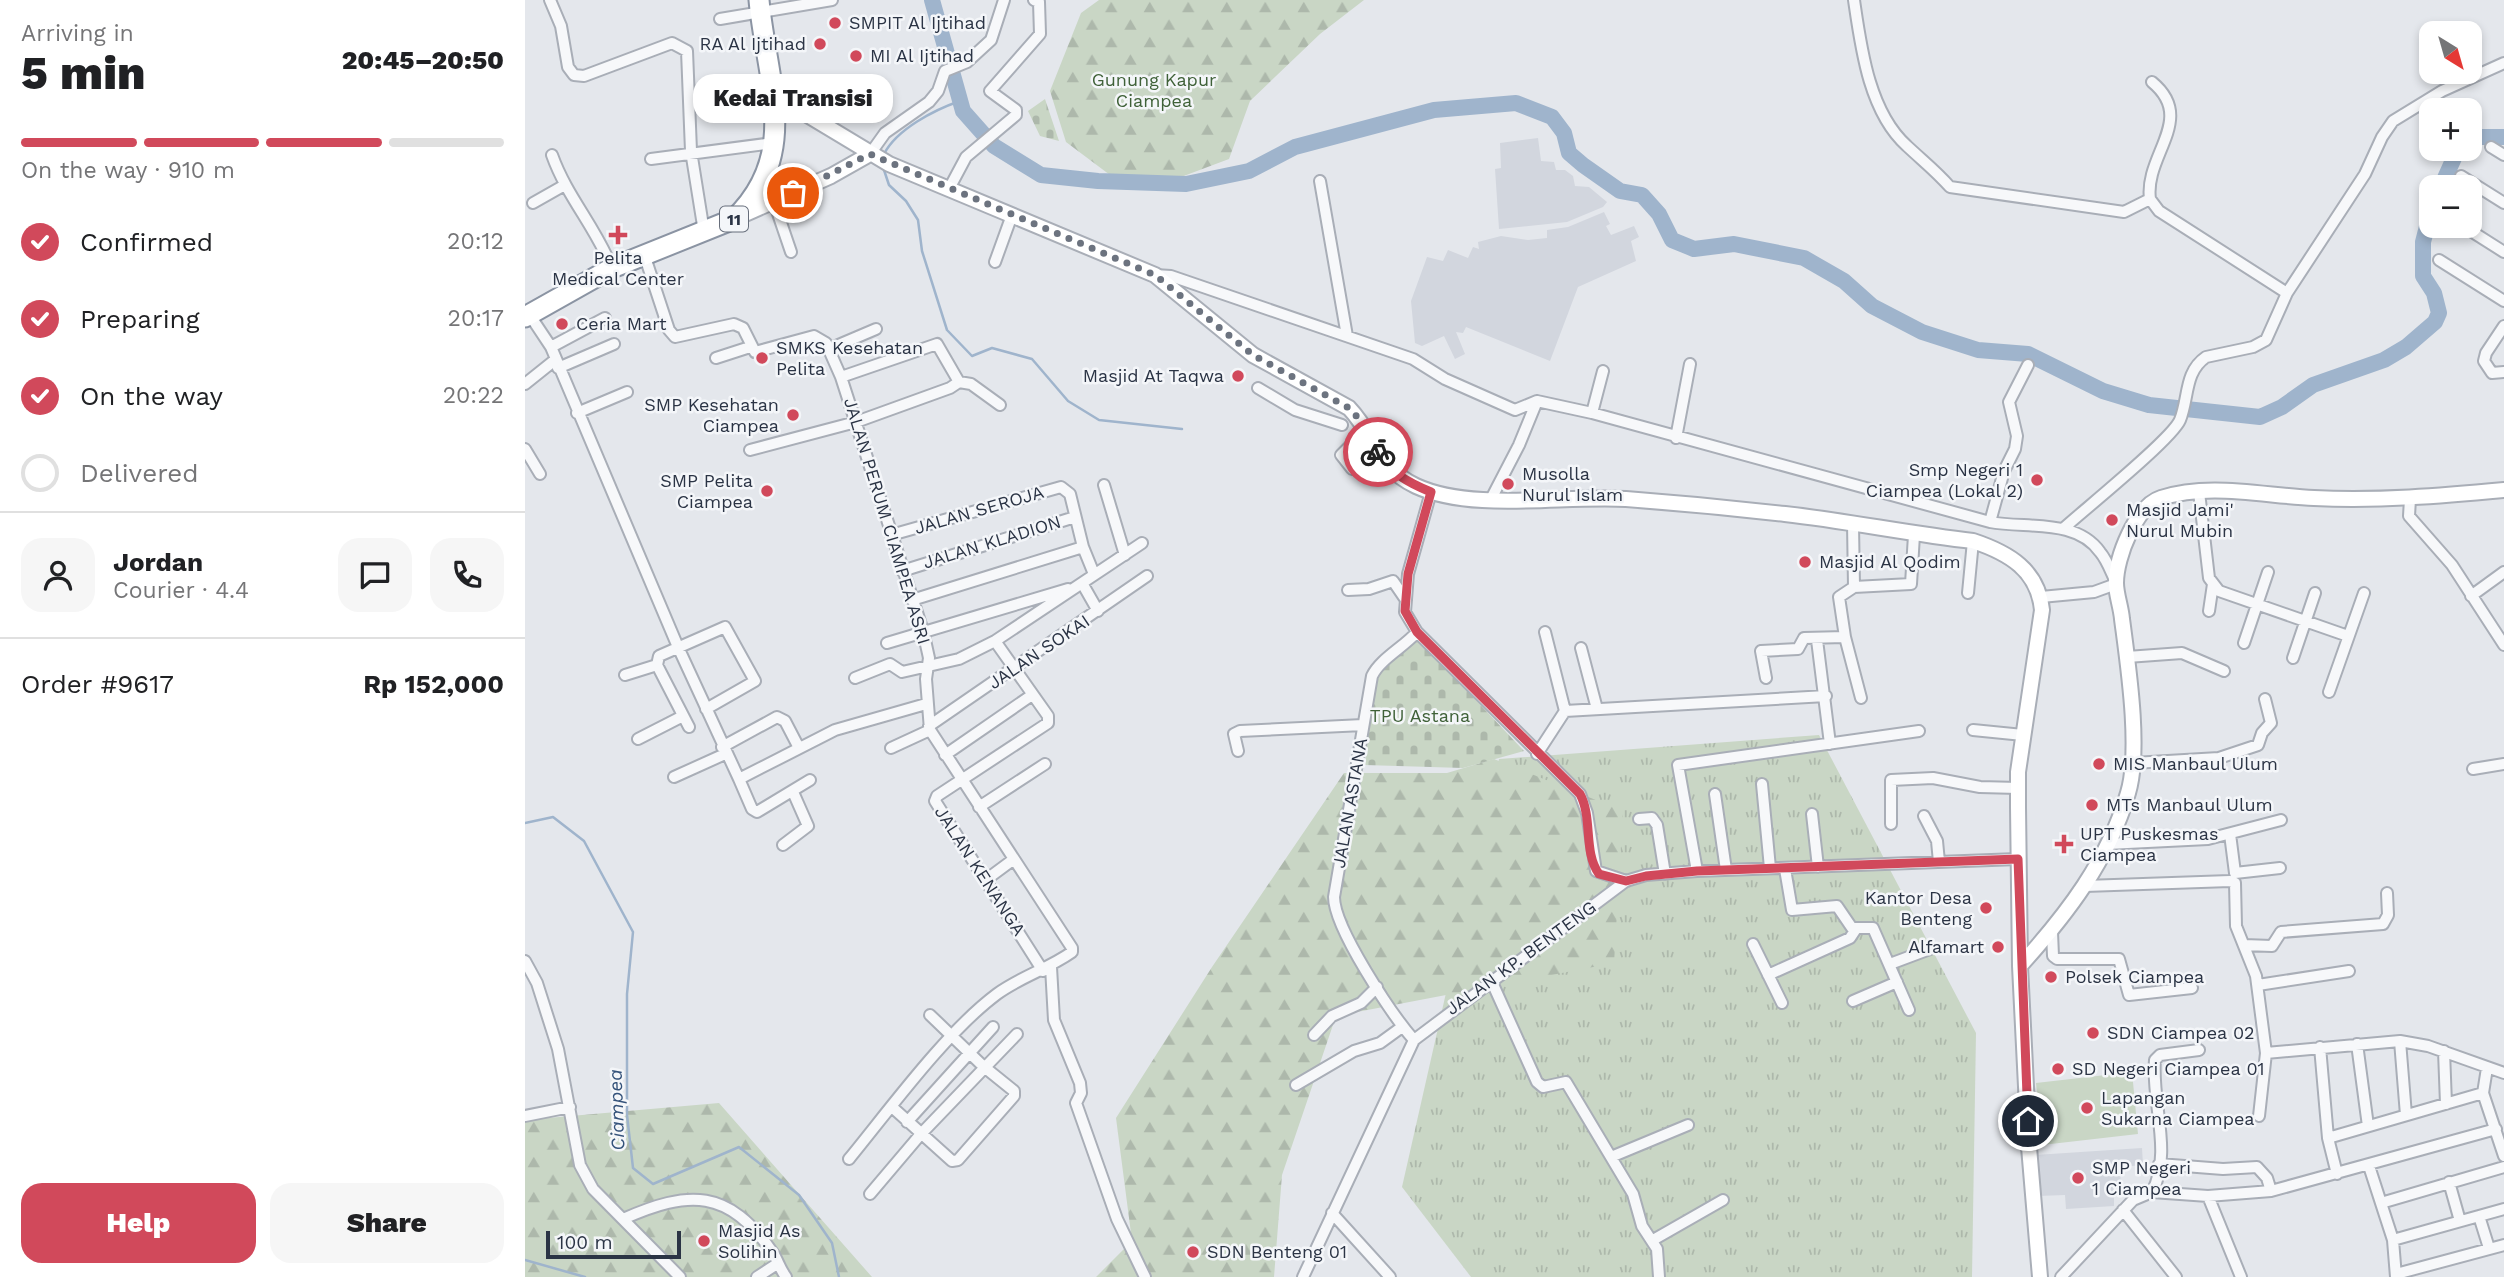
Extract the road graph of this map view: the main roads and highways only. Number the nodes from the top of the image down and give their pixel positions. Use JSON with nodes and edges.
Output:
{"nodes":[{"id":1,"x":759,"y":6,"type":"edge"},
{"id":2,"x":776,"y":96,"type":"junction"},
{"id":3,"x":870,"y":154,"type":"junction"},
{"id":4,"x":734,"y":219,"type":"junction"},
{"id":5,"x":526,"y":314,"type":"edge"},
{"id":6,"x":2504,"y":490,"type":"edge"},
{"id":7,"x":2020,"y":966,"type":"junction"},
{"id":8,"x":2040,"y":1277,"type":"edge"}],
"edges":[{"from":1,"to":2,"type":"highway","number":"11"},
{"from":2,"to":3,"type":"main road"},
{"from":2,"to":4,"type":"highway","number":"11"},
{"from":3,"to":4,"type":"main road"},
{"from":3,"to":7,"type":"main road"},
{"from":4,"to":5,"type":"highway","number":"11"},
{"from":6,"to":7,"type":"main road"},
{"from":7,"to":8,"type":"main road"}]}
